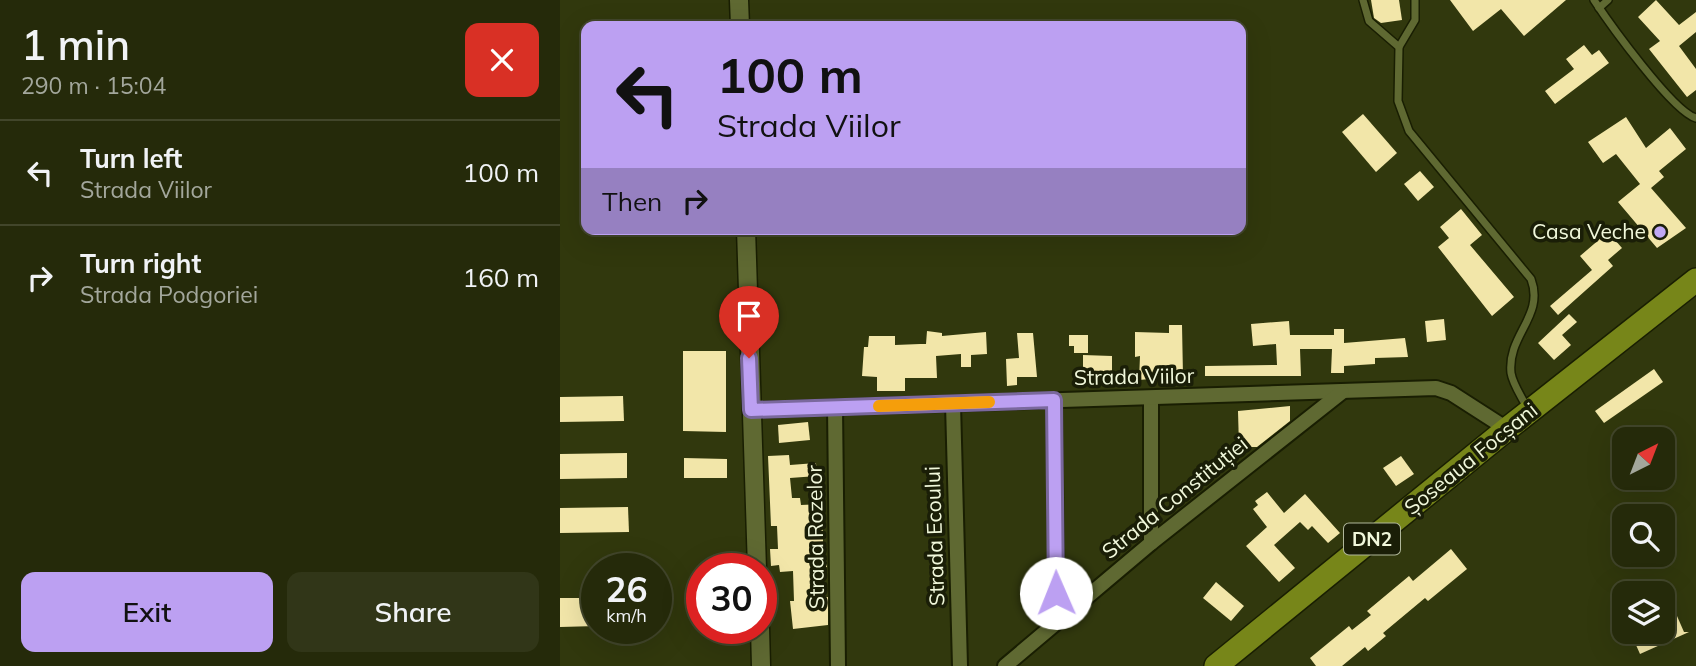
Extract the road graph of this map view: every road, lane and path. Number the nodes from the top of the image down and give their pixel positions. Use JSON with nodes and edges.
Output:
{"nodes":[{"id":1,"x":740,"y":0,"type":"edge"},
{"id":2,"x":1363,"y":0,"type":"edge"},
{"id":3,"x":1415,"y":0,"type":"edge"},
{"id":4,"x":1594,"y":0,"type":"edge"},
{"id":5,"x":1608,"y":0,"type":"edge"},
{"id":6,"x":1599,"y":8,"type":"junction"},
{"id":7,"x":740,"y":21,"type":"edge"},
{"id":8,"x":1399,"y":47,"type":"junction"},
{"id":9,"x":1696,"y":118,"type":"edge"},
{"id":10,"x":746,"y":235,"type":"edge"},
{"id":11,"x":1696,"y":281,"type":"edge"},
{"id":12,"x":1342,"y":391,"type":"junction"},
{"id":13,"x":1151,"y":398,"type":"junction"},
{"id":14,"x":1054,"y":400,"type":"junction"},
{"id":15,"x":953,"y":404,"type":"junction"},
{"id":16,"x":835,"y":407,"type":"junction"},
{"id":17,"x":751,"y":410,"type":"junction"},
{"id":18,"x":1529,"y":412,"type":"junction"},
{"id":19,"x":1507,"y":429,"type":"junction"},
{"id":20,"x":1151,"y":543,"type":"junction"},
{"id":21,"x":756,"y":553,"type":"edge"},
{"id":22,"x":1057,"y":621,"type":"junction"},
{"id":23,"x":760,"y":644,"type":"edge"},
{"id":24,"x":761,"y":666,"type":"edge"},
{"id":25,"x":838,"y":666,"type":"edge"},
{"id":26,"x":960,"y":666,"type":"edge"},
{"id":27,"x":1005,"y":666,"type":"edge"},
{"id":28,"x":1216,"y":666,"type":"edge"}],
"edges":[{"from":1,"to":7,"type":"street"},
{"from":2,"to":8,"type":"lane"},
{"from":3,"to":8,"type":"lane"},
{"from":4,"to":6,"type":"lane"},
{"from":5,"to":6,"type":"lane"},
{"from":6,"to":9,"type":"lane"},
{"from":8,"to":18,"type":"lane"},
{"from":10,"to":17,"type":"street"},
{"from":11,"to":18,"type":"main road","name":"Șoseaua Focșani","number":"DN2"},
{"from":12,"to":13,"type":"street","name":"Strada Viilor"},
{"from":12,"to":19,"type":"street","name":"Strada Viilor"},
{"from":12,"to":20,"type":"street","name":"Strada Constituției"},
{"from":13,"to":14,"type":"street","name":"Strada Viilor"},
{"from":13,"to":20,"type":"street"},
{"from":14,"to":15,"type":"street","name":"Strada Viilor"},
{"from":14,"to":22,"type":"street"},
{"from":15,"to":16,"type":"street","name":"Strada Viilor"},
{"from":15,"to":26,"type":"street","name":"Strada Ecoului"},
{"from":16,"to":17,"type":"street","name":"Strada Viilor"},
{"from":16,"to":25,"type":"street","name":"Strada Rozelor"},
{"from":17,"to":21,"type":"street"},
{"from":18,"to":19,"type":"main road","name":"Șoseaua Focșani","number":"DN2"},
{"from":19,"to":28,"type":"main road","name":"Șoseaua Focșani","number":"DN2"},
{"from":20,"to":22,"type":"street","name":"Strada Constituției"},
{"from":22,"to":27,"type":"street","name":"Strada Constituției"},
{"from":23,"to":24,"type":"street"}]}
